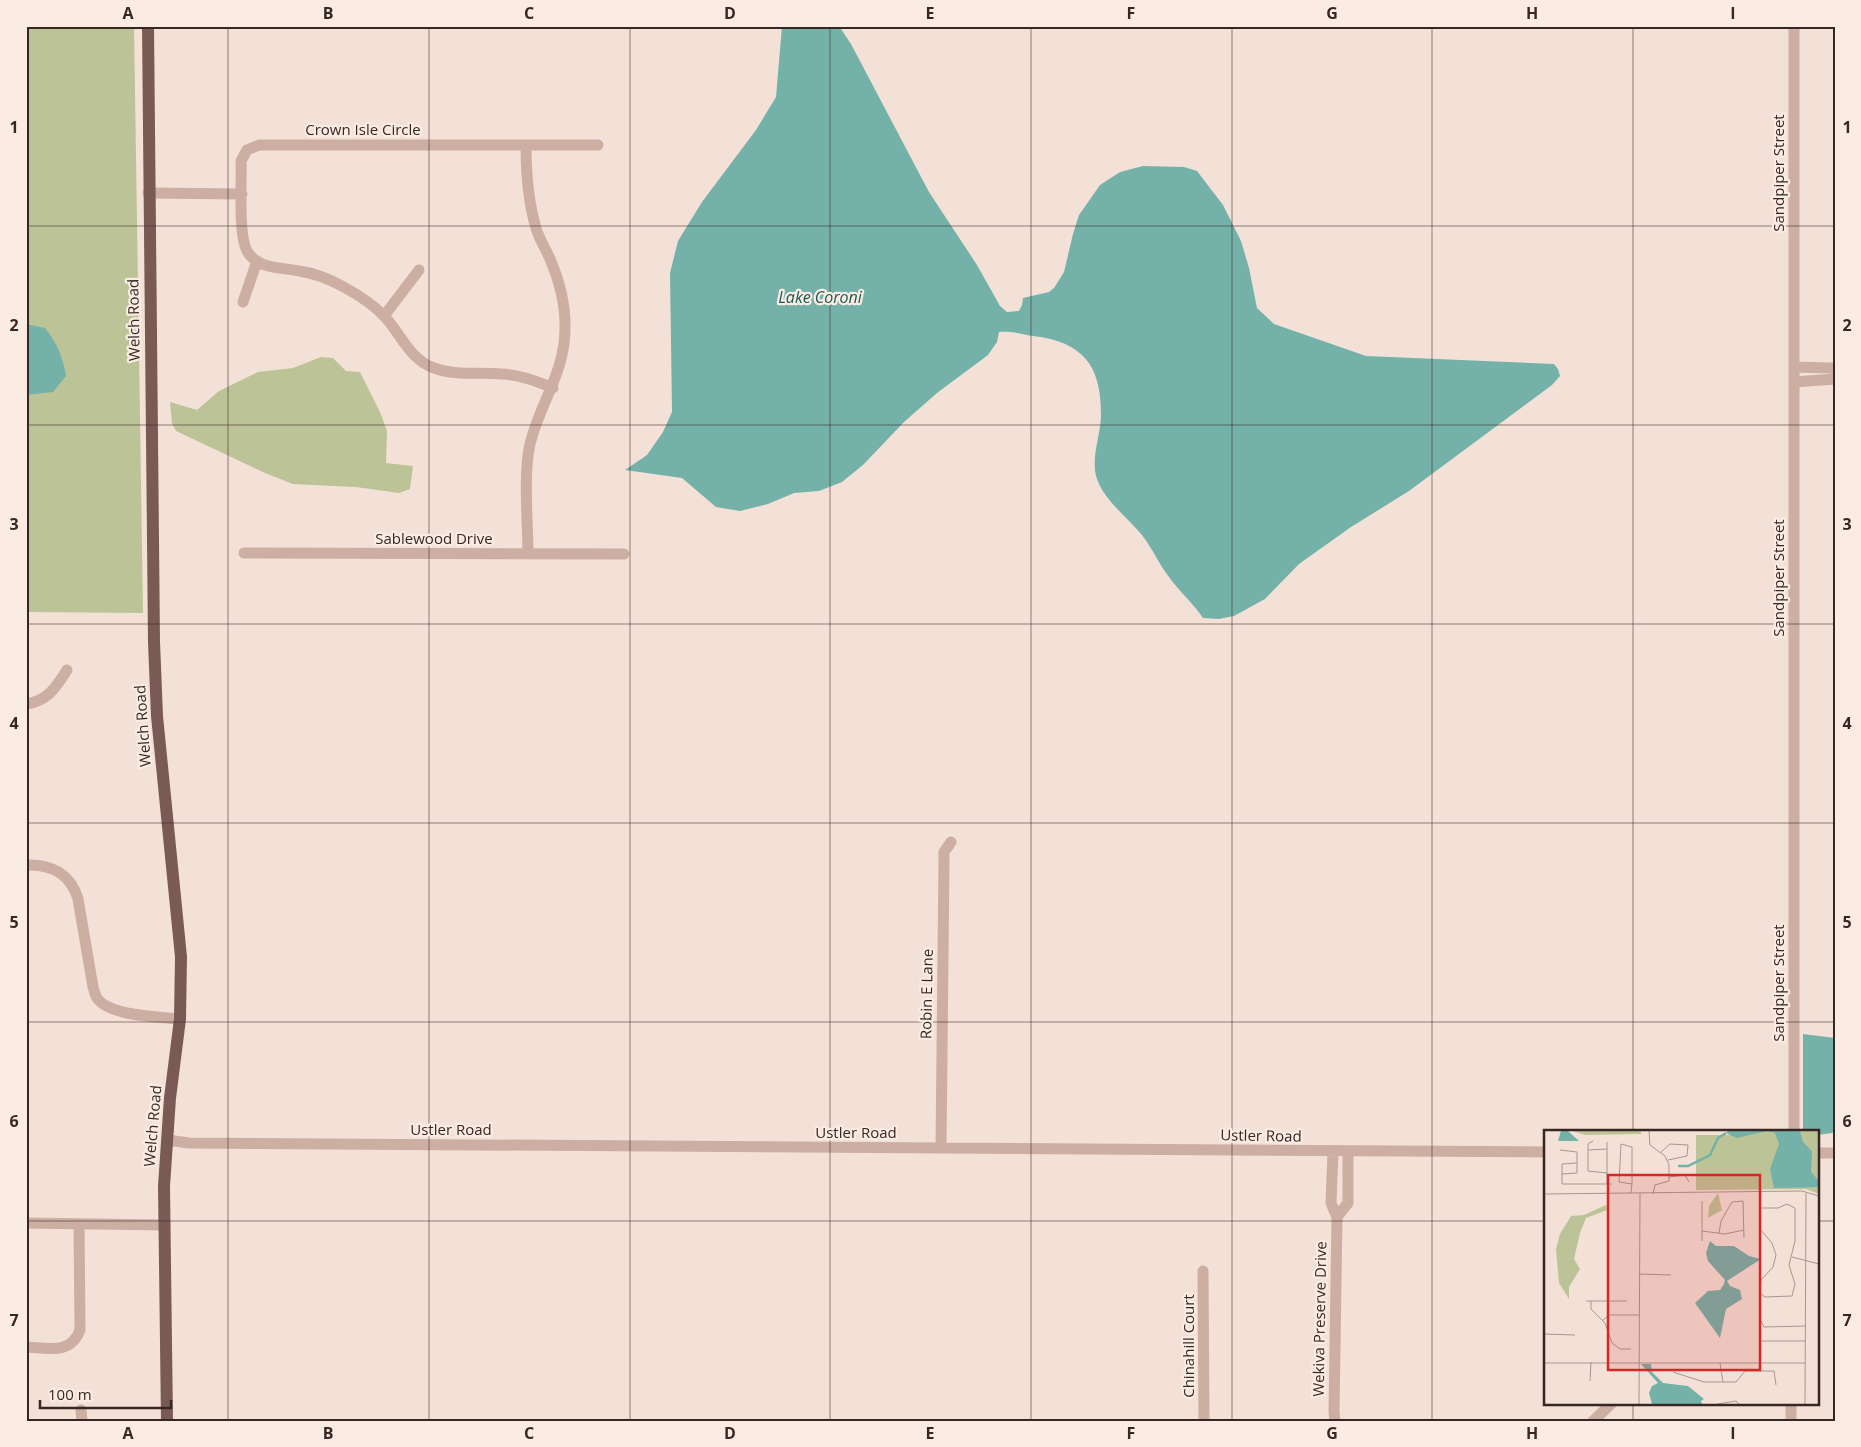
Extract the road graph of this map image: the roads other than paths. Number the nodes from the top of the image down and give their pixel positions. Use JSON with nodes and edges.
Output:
{"nodes":[{"id":1,"x":148,"y":26,"type":"edge"},
{"id":2,"x":1794,"y":26,"type":"edge"},
{"id":3,"x":598,"y":145,"type":"dead end"},
{"id":4,"x":526,"y":146,"type":"junction"},
{"id":5,"x":148,"y":193,"type":"junction"},
{"id":6,"x":242,"y":194,"type":"junction"},
{"id":7,"x":257,"y":261,"type":"junction"},
{"id":8,"x":419,"y":270,"type":"dead end"},
{"id":9,"x":243,"y":302,"type":"dead end"},
{"id":10,"x":384,"y":316,"type":"junction"},
{"id":11,"x":1794,"y":366,"type":"junction"},
{"id":12,"x":1835,"y":370,"type":"edge"},
{"id":13,"x":1835,"y":379,"type":"edge"},
{"id":14,"x":1794,"y":382,"type":"junction"},
{"id":15,"x":553,"y":388,"type":"junction"},
{"id":16,"x":244,"y":552,"type":"dead end"},
{"id":17,"x":528,"y":554,"type":"junction"},
{"id":18,"x":624,"y":554,"type":"dead end"},
{"id":19,"x":67,"y":670,"type":"dead end"},
{"id":20,"x":26,"y":704,"type":"edge"},
{"id":21,"x":951,"y":842,"type":"dead end"},
{"id":22,"x":26,"y":865,"type":"edge"},
{"id":23,"x":180,"y":1020,"type":"junction"},
{"id":24,"x":1794,"y":1130,"type":"edge"},
{"id":25,"x":167,"y":1140,"type":"junction"},
{"id":26,"x":941,"y":1148,"type":"junction"},
{"id":27,"x":1333,"y":1152,"type":"junction"},
{"id":28,"x":1348,"y":1152,"type":"junction"},
{"id":29,"x":1544,"y":1152,"type":"edge"},
{"id":30,"x":1818,"y":1153,"type":"edge"},
{"id":31,"x":1835,"y":1153,"type":"edge"},
{"id":32,"x":1332,"y":1185,"type":"junction"},
{"id":33,"x":1348,"y":1186,"type":"junction"},
{"id":34,"x":1337,"y":1217,"type":"junction"},
{"id":35,"x":26,"y":1224,"type":"edge"},
{"id":36,"x":79,"y":1224,"type":"junction"},
{"id":37,"x":165,"y":1225,"type":"junction"},
{"id":38,"x":1203,"y":1271,"type":"dead end"},
{"id":39,"x":26,"y":1348,"type":"edge"},
{"id":40,"x":1611,"y":1404,"type":"edge"},
{"id":41,"x":1791,"y":1404,"type":"edge"},
{"id":42,"x":167,"y":1421,"type":"edge"},
{"id":43,"x":1204,"y":1421,"type":"edge"},
{"id":44,"x":1335,"y":1421,"type":"edge"},
{"id":45,"x":1593,"y":1421,"type":"edge"},
{"id":46,"x":1791,"y":1421,"type":"edge"}],
"edges":[{"from":1,"to":5,"type":"main road","name":"Welch Road"},
{"from":2,"to":11,"type":"street","name":"Sandpiper Street"},
{"from":3,"to":4,"type":"street","name":"Crown Isle Circle"},
{"from":4,"to":6,"type":"street","name":"Crown Isle Circle"},
{"from":4,"to":15,"type":"street"},
{"from":5,"to":6,"type":"street"},
{"from":5,"to":23,"type":"main road","name":"Welch Road"},
{"from":6,"to":7,"type":"street","name":"Crown Isle Circle"},
{"from":7,"to":9,"type":"street"},
{"from":7,"to":10,"type":"street"},
{"from":8,"to":10,"type":"street"},
{"from":10,"to":15,"type":"street"},
{"from":11,"to":12,"type":"street"},
{"from":11,"to":14,"type":"street","name":"Sandpiper Street"},
{"from":13,"to":14,"type":"street"},
{"from":14,"to":24,"type":"street","name":"Sandpiper Street"},
{"from":15,"to":17,"type":"street"},
{"from":16,"to":17,"type":"street","name":"Sablewood Drive"},
{"from":17,"to":18,"type":"street","name":"Sablewood Drive"},
{"from":19,"to":20,"type":"street"},
{"from":21,"to":26,"type":"street","name":"Robin E Lane"},
{"from":22,"to":23,"type":"street"},
{"from":23,"to":25,"type":"main road","name":"Welch Road"},
{"from":25,"to":26,"type":"street","name":"Ustler Road"},
{"from":25,"to":37,"type":"main road","name":"Welch Road"},
{"from":26,"to":27,"type":"street","name":"Ustler Road"},
{"from":27,"to":28,"type":"street","name":"Ustler Road"},
{"from":27,"to":32,"type":"street","name":"Wekiva Preserve Drive"},
{"from":28,"to":29,"type":"street","name":"Ustler Road"},
{"from":28,"to":33,"type":"street","name":"Wekiva Preserve Drive"},
{"from":30,"to":31,"type":"street"},
{"from":32,"to":33,"type":"street"},
{"from":32,"to":34,"type":"street","name":"Wekiva Preserve Drive"},
{"from":33,"to":34,"type":"street","name":"Wekiva Preserve Drive"},
{"from":34,"to":44,"type":"street","name":"Wekiva Preserve Drive"},
{"from":35,"to":36,"type":"street"},
{"from":36,"to":37,"type":"street"},
{"from":36,"to":39,"type":"street"},
{"from":37,"to":42,"type":"main road","name":"Welch Road"},
{"from":38,"to":43,"type":"street","name":"Chinahill Court"},
{"from":40,"to":45,"type":"street"},
{"from":41,"to":46,"type":"street"}]}
